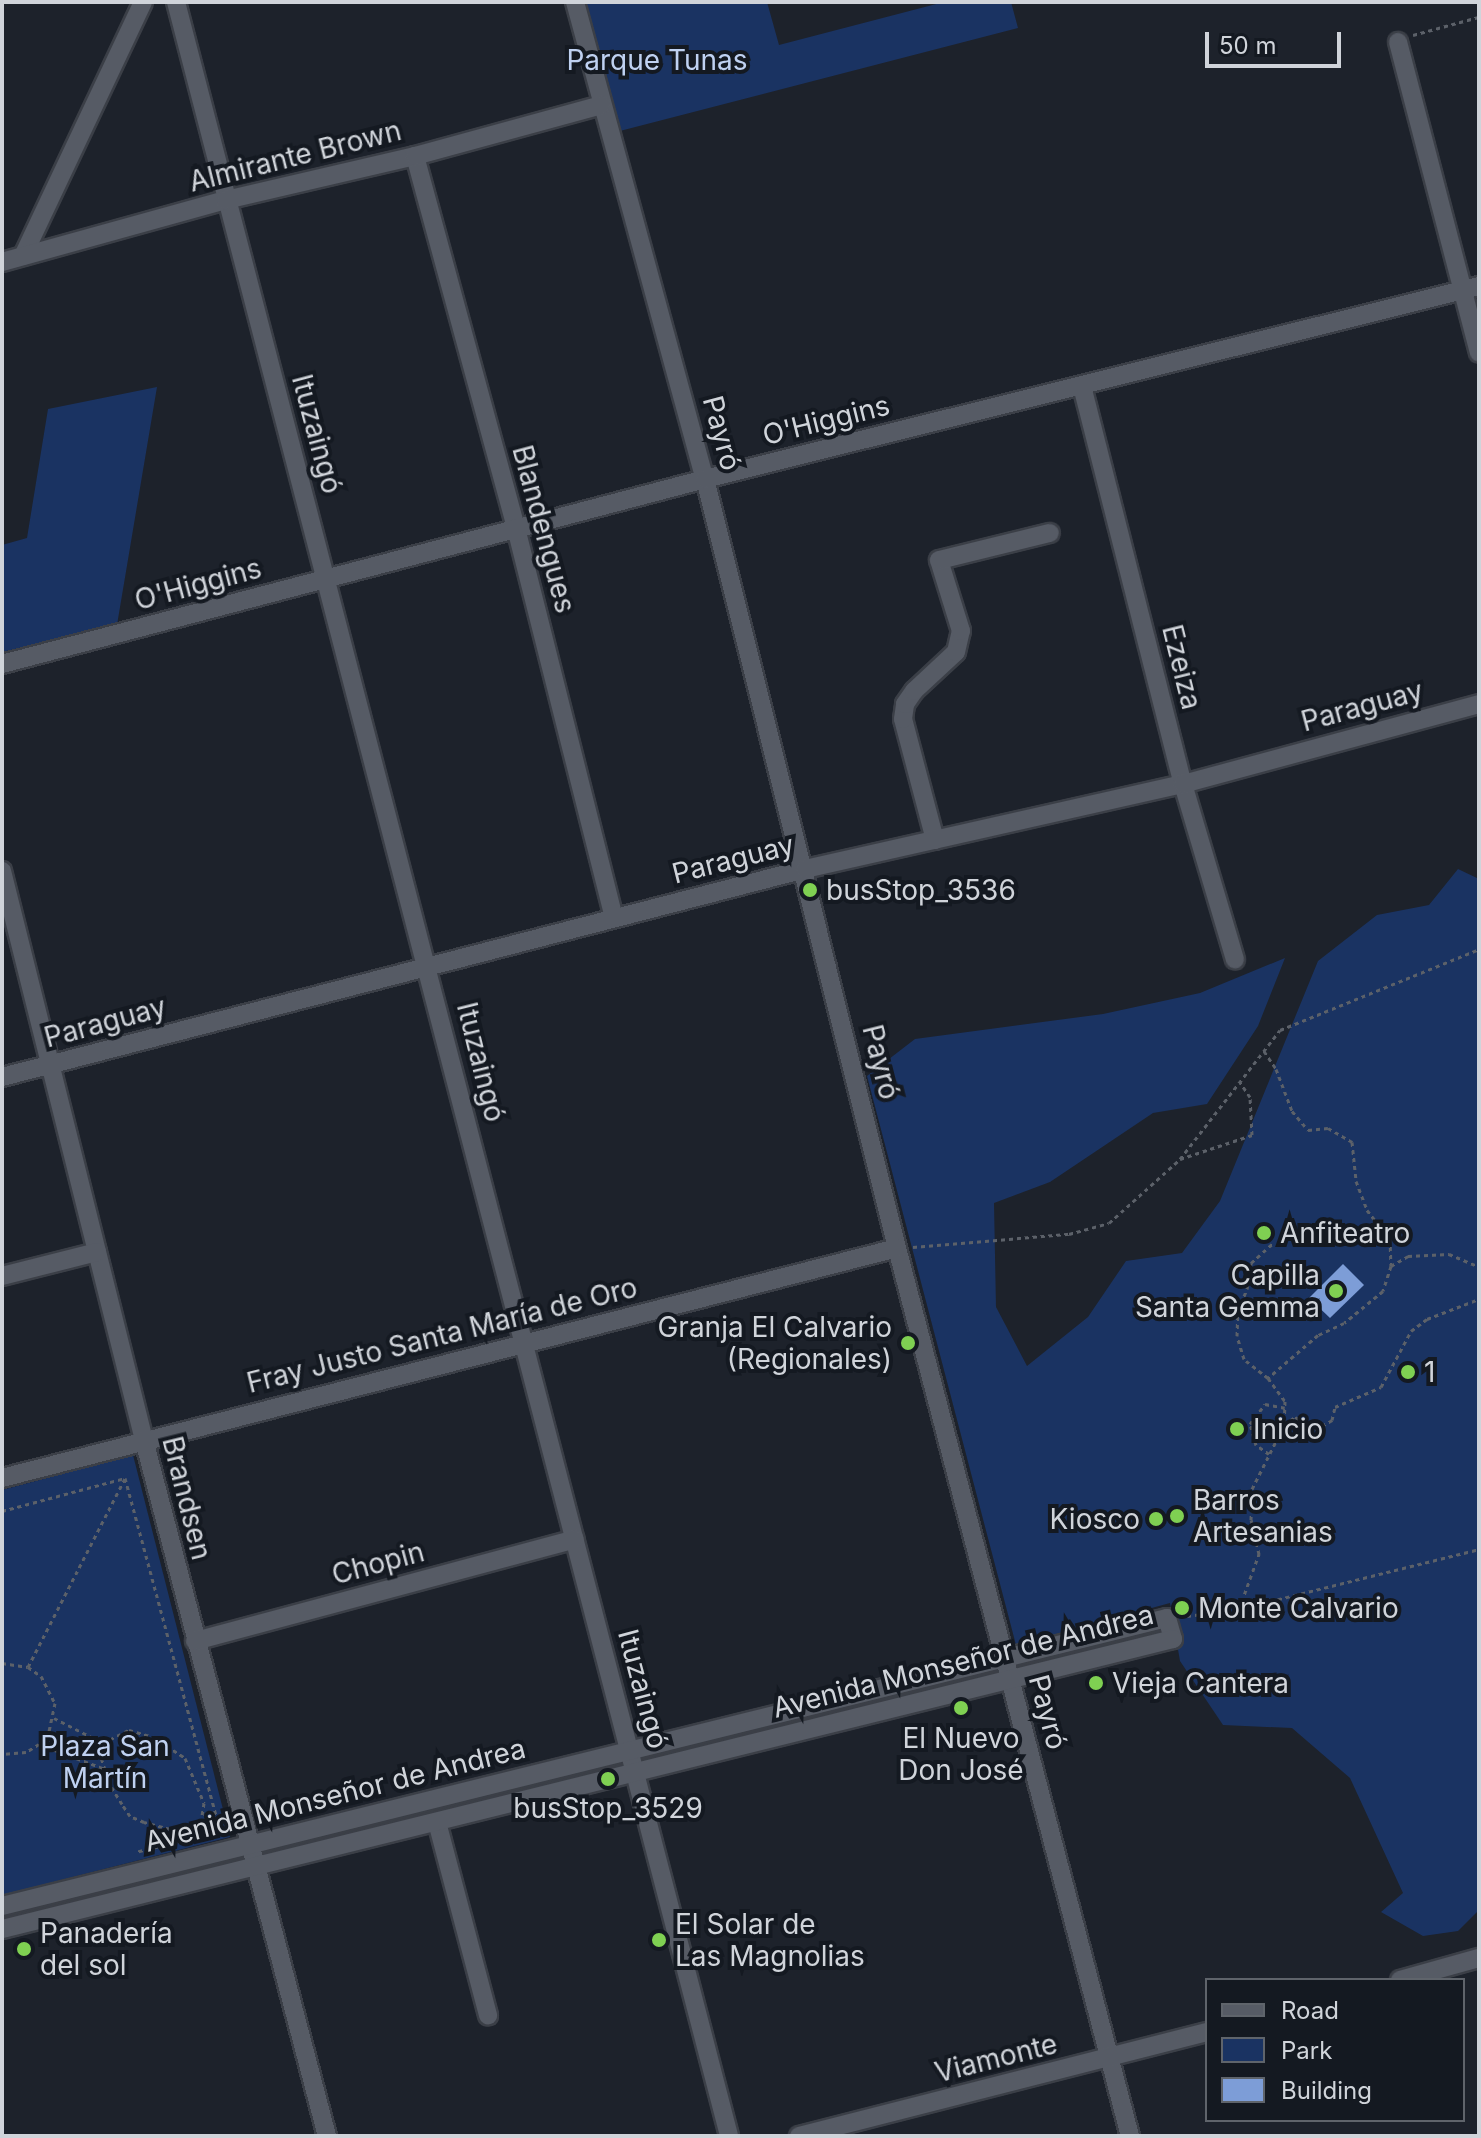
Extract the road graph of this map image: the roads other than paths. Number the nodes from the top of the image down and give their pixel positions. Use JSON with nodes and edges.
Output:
{"nodes":[{"id":1,"x":143,"y":2,"type":"edge"},
{"id":2,"x":176,"y":2,"type":"edge"},
{"id":3,"x":575,"y":2,"type":"edge"},
{"id":4,"x":1398,"y":42,"type":"road end"},
{"id":5,"x":601,"y":105,"type":"junction"},
{"id":6,"x":415,"y":156,"type":"junction"},
{"id":7,"x":226,"y":200,"type":"junction"},
{"id":8,"x":23,"y":256,"type":"junction"},
{"id":9,"x":2,"y":262,"type":"edge"},
{"id":10,"x":1471,"y":288,"type":"edge"},
{"id":11,"x":1479,"y":353,"type":"edge"},
{"id":12,"x":1082,"y":386,"type":"junction"},
{"id":13,"x":705,"y":479,"type":"junction"},
{"id":14,"x":516,"y":528,"type":"junction"},
{"id":15,"x":1050,"y":533,"type":"dead end"},
{"id":16,"x":327,"y":579,"type":"junction"},
{"id":17,"x":2,"y":664,"type":"edge"},
{"id":18,"x":1479,"y":704,"type":"edge"},
{"id":19,"x":1183,"y":784,"type":"junction"},
{"id":20,"x":935,"y":840,"type":"junction"},
{"id":21,"x":805,"y":869,"type":"junction"},
{"id":22,"x":2,"y":871,"type":"edge"},
{"id":23,"x":614,"y":918,"type":"junction"},
{"id":24,"x":1235,"y":959,"type":"dead end"},
{"id":25,"x":427,"y":967,"type":"junction"},
{"id":26,"x":52,"y":1065,"type":"junction"},
{"id":27,"x":2,"y":1077,"type":"edge"},
{"id":28,"x":897,"y":1248,"type":"junction"},
{"id":29,"x":97,"y":1252,"type":"junction"},
{"id":30,"x":2,"y":1276,"type":"edge"},
{"id":31,"x":524,"y":1342,"type":"junction"},
{"id":32,"x":144,"y":1440,"type":"junction"},
{"id":33,"x":2,"y":1478,"type":"edge"},
{"id":34,"x":575,"y":1539,"type":"junction"},
{"id":35,"x":195,"y":1641,"type":"junction"},
{"id":36,"x":1005,"y":1658,"type":"junction"},
{"id":37,"x":1010,"y":1678,"type":"junction"},
{"id":38,"x":630,"y":1751,"type":"junction"},
{"id":39,"x":636,"y":1772,"type":"junction"},
{"id":40,"x":437,"y":1822,"type":"junction"},
{"id":41,"x":250,"y":1845,"type":"junction"},
{"id":42,"x":256,"y":1867,"type":"junction"},
{"id":43,"x":2,"y":1906,"type":"edge"},
{"id":44,"x":2,"y":1929,"type":"edge"},
{"id":45,"x":1479,"y":1958,"type":"edge"},
{"id":46,"x":1407,"y":1978,"type":"edge"},
{"id":47,"x":488,"y":2015,"type":"dead end"},
{"id":48,"x":1205,"y":2033,"type":"edge"},
{"id":49,"x":1110,"y":2059,"type":"junction"},
{"id":50,"x":327,"y":2136,"type":"edge"},
{"id":51,"x":729,"y":2136,"type":"edge"},
{"id":52,"x":799,"y":2136,"type":"edge"},
{"id":53,"x":1130,"y":2136,"type":"edge"}],
"edges":[{"from":1,"to":8,"type":"street"},
{"from":2,"to":7,"type":"street","name":"Ituzaingó"},
{"from":3,"to":5,"type":"street","name":"Payró"},
{"from":4,"to":10,"type":"street"},
{"from":5,"to":6,"type":"street","name":"Almirante Brown"},
{"from":5,"to":13,"type":"street","name":"Payró"},
{"from":6,"to":7,"type":"street","name":"Almirante Brown"},
{"from":6,"to":14,"type":"street","name":"Blandengues"},
{"from":7,"to":8,"type":"street","name":"Almirante Brown"},
{"from":7,"to":16,"type":"street","name":"Ituzaingó"},
{"from":8,"to":9,"type":"street","name":"Almirante Brown"},
{"from":10,"to":11,"type":"street"},
{"from":10,"to":12,"type":"street","name":"O'Higgins"},
{"from":12,"to":13,"type":"street","name":"O'Higgins"},
{"from":12,"to":19,"type":"street","name":"Ezeiza"},
{"from":13,"to":14,"type":"street","name":"O'Higgins"},
{"from":13,"to":21,"type":"street","name":"Payró"},
{"from":14,"to":16,"type":"street","name":"O'Higgins"},
{"from":14,"to":23,"type":"street","name":"Blandengues"},
{"from":15,"to":20,"type":"street"},
{"from":16,"to":17,"type":"street","name":"O'Higgins"},
{"from":16,"to":25,"type":"street","name":"Ituzaingó"},
{"from":18,"to":19,"type":"street","name":"Paraguay"},
{"from":19,"to":20,"type":"street","name":"Paraguay"},
{"from":19,"to":24,"type":"street","name":"Ezeiza"},
{"from":20,"to":21,"type":"street","name":"Paraguay"},
{"from":21,"to":23,"type":"street","name":"Paraguay"},
{"from":21,"to":28,"type":"street","name":"Payró"},
{"from":22,"to":26,"type":"street","name":"Brandsen"},
{"from":23,"to":25,"type":"street","name":"Paraguay"},
{"from":25,"to":26,"type":"street","name":"Paraguay"},
{"from":25,"to":31,"type":"street","name":"Ituzaingó"},
{"from":26,"to":27,"type":"street","name":"Paraguay"},
{"from":26,"to":29,"type":"street","name":"Brandsen"},
{"from":28,"to":31,"type":"street","name":"Fray Justo Santa María de Oro"},
{"from":28,"to":36,"type":"street","name":"Payró"},
{"from":29,"to":30,"type":"street"},
{"from":29,"to":32,"type":"street","name":"Brandsen"},
{"from":31,"to":32,"type":"street","name":"Fray Justo Santa María de Oro"},
{"from":31,"to":34,"type":"street","name":"Ituzaingó"},
{"from":32,"to":33,"type":"street","name":"Fray Justo Santa María de Oro"},
{"from":32,"to":35,"type":"street","name":"Brandsen"},
{"from":34,"to":35,"type":"street","name":"Chopin"},
{"from":34,"to":38,"type":"street","name":"Ituzaingó"},
{"from":35,"to":41,"type":"street","name":"Brandsen"},
{"from":36,"to":37,"type":"street","name":"Payró"},
{"from":36,"to":37,"type":"street","name":"Avenida Monseñor de Andrea"},
{"from":36,"to":38,"type":"street","name":"Avenida Monseñor de Andrea"},
{"from":37,"to":39,"type":"street","name":"Avenida Monseñor de Andrea"},
{"from":37,"to":49,"type":"street","name":"Payró"},
{"from":38,"to":39,"type":"street","name":"Ituzaingó"},
{"from":38,"to":41,"type":"street","name":"Avenida Monseñor de Andrea"},
{"from":39,"to":40,"type":"street","name":"Avenida Monseñor de Andrea"},
{"from":39,"to":51,"type":"street","name":"Ituzaingó"},
{"from":40,"to":42,"type":"street","name":"Avenida Monseñor de Andrea"},
{"from":40,"to":47,"type":"street"},
{"from":41,"to":42,"type":"street","name":"Brandsen"},
{"from":41,"to":43,"type":"street","name":"Avenida Monseñor de Andrea"},
{"from":42,"to":44,"type":"street","name":"Avenida Monseñor de Andrea"},
{"from":42,"to":50,"type":"street","name":"Brandsen"},
{"from":45,"to":46,"type":"street"},
{"from":48,"to":49,"type":"street","name":"Viamonte"},
{"from":49,"to":52,"type":"street","name":"Viamonte"},
{"from":49,"to":53,"type":"street","name":"Payró"}]}
